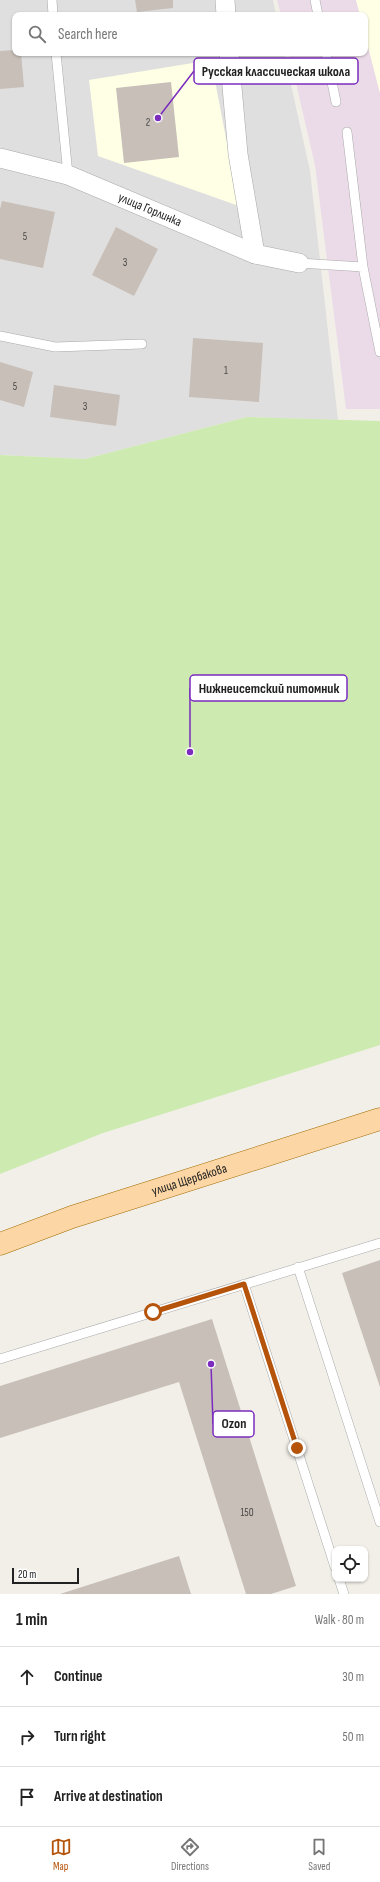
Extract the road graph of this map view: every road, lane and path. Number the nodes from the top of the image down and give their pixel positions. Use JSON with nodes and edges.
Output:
{"nodes":[{"id":1,"x":52,"y":0,"type":"edge"},
{"id":2,"x":225,"y":0,"type":"edge"},
{"id":3,"x":315,"y":0,"type":"edge"},
{"id":4,"x":53,"y":12,"type":"edge"},
{"id":5,"x":226,"y":12,"type":"edge"},
{"id":6,"x":317,"y":12,"type":"edge"},
{"id":7,"x":56,"y":56,"type":"edge"},
{"id":8,"x":229,"y":56,"type":"edge"},
{"id":9,"x":327,"y":56,"type":"edge"},
{"id":10,"x":336,"y":102,"type":"dead end"},
{"id":11,"x":347,"y":132,"type":"dead end"},
{"id":12,"x":0,"y":158,"type":"edge"},
{"id":13,"x":68,"y":175,"type":"junction"},
{"id":14,"x":255,"y":254,"type":"junction"},
{"id":15,"x":299,"y":263,"type":"joint"},
{"id":16,"x":363,"y":267,"type":"junction"},
{"id":17,"x":0,"y":336,"type":"edge"},
{"id":18,"x":142,"y":344,"type":"dead end"},
{"id":19,"x":380,"y":352,"type":"edge"},
{"id":20,"x":380,"y":1119,"type":"edge"},
{"id":21,"x":380,"y":1243,"type":"edge"},
{"id":22,"x":0,"y":1244,"type":"edge"},
{"id":23,"x":298,"y":1267,"type":"junction"},
{"id":24,"x":244,"y":1284,"type":"junction"},
{"id":25,"x":0,"y":1359,"type":"edge"},
{"id":26,"x":380,"y":1522,"type":"edge"},
{"id":27,"x":332,"y":1558,"type":"edge"},
{"id":28,"x":340,"y":1582,"type":"edge"},
{"id":29,"x":344,"y":1594,"type":"edge"}],
"edges":[{"from":1,"to":4,"type":"lane"},
{"from":2,"to":5,"type":"street"},
{"from":3,"to":6,"type":"lane"},
{"from":7,"to":13,"type":"lane"},
{"from":8,"to":14,"type":"street"},
{"from":9,"to":10,"type":"lane"},
{"from":11,"to":16,"type":"lane"},
{"from":12,"to":13,"type":"street","name":"улица Горлинка"},
{"from":13,"to":14,"type":"street","name":"улица Горлинка"},
{"from":14,"to":15,"type":"street","name":"улица Горлинка"},
{"from":15,"to":16,"type":"lane"},
{"from":16,"to":19,"type":"lane"},
{"from":17,"to":18,"type":"lane"},
{"from":20,"to":22,"type":"main road","name":"улица Щербакова"},
{"from":21,"to":23,"type":"lane"},
{"from":23,"to":24,"type":"lane"},
{"from":23,"to":26,"type":"lane"},
{"from":24,"to":25,"type":"lane"},
{"from":24,"to":27,"type":"lane"},
{"from":28,"to":29,"type":"lane"}]}
